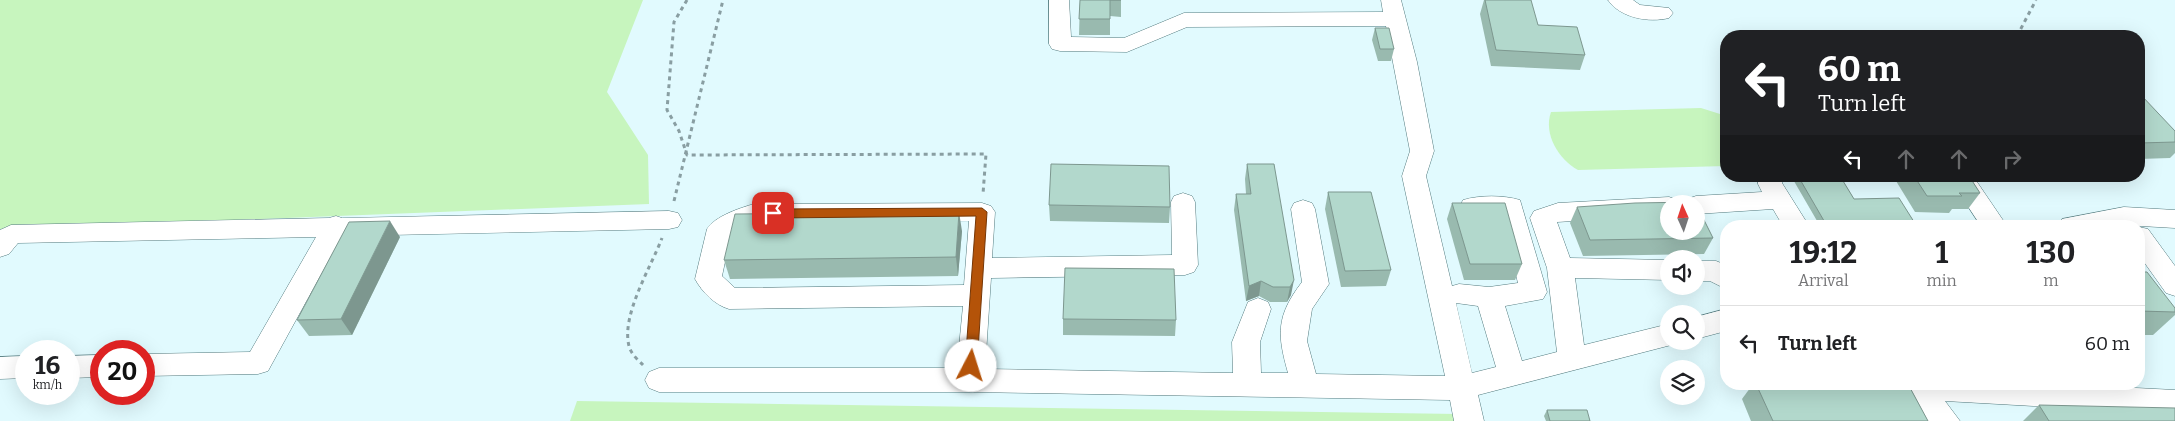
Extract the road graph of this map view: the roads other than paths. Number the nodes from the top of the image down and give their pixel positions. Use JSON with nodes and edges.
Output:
{"nodes":[{"id":1,"x":1060,"y":0,"type":"edge"},
{"id":2,"x":1618,"y":0,"type":"edge"},
{"id":3,"x":1393,"y":9,"type":"edge"},
{"id":4,"x":1325,"y":10,"type":"edge"},
{"id":5,"x":1662,"y":13,"type":"dead end"},
{"id":6,"x":1770,"y":182,"type":"edge"},
{"id":7,"x":1964,"y":182,"type":"edge"},
{"id":8,"x":1780,"y":200,"type":"junction"},
{"id":9,"x":1183,"y":202,"type":"dead end"},
{"id":10,"x":1705,"y":204,"type":"edge"},
{"id":11,"x":1455,"y":205,"type":"edge"},
{"id":12,"x":1660,"y":206,"type":"edge"},
{"id":13,"x":1303,"y":209,"type":"dead end"},
{"id":14,"x":2175,"y":219,"type":"edge"},
{"id":15,"x":669,"y":220,"type":"road end"},
{"id":16,"x":1792,"y":220,"type":"edge"},
{"id":17,"x":1990,"y":220,"type":"edge"},
{"id":18,"x":2145,"y":224,"type":"edge"},
{"id":19,"x":336,"y":226,"type":"junction"},
{"id":20,"x":2145,"y":244,"type":"edge"},
{"id":21,"x":0,"y":247,"type":"edge"},
{"id":22,"x":979,"y":268,"type":"junction"},
{"id":23,"x":1560,"y":268,"type":"junction"},
{"id":24,"x":1660,"y":270,"type":"edge"},
{"id":25,"x":1705,"y":271,"type":"edge"},
{"id":26,"x":1720,"y":274,"type":"edge"},
{"id":27,"x":2175,"y":286,"type":"edge"},
{"id":28,"x":1459,"y":294,"type":"dead end"},
{"id":29,"x":977,"y":295,"type":"junction"},
{"id":30,"x":1489,"y":297,"type":"junction"},
{"id":31,"x":1258,"y":310,"type":"dead end"},
{"id":32,"x":1720,"y":322,"type":"edge"},
{"id":33,"x":1705,"y":326,"type":"edge"},
{"id":34,"x":1660,"y":336,"type":"edge"},
{"id":35,"x":1572,"y":358,"type":"junction"},
{"id":36,"x":155,"y":365,"type":"edge"},
{"id":37,"x":15,"y":367,"type":"edge"},
{"id":38,"x":0,"y":368,"type":"edge"},
{"id":39,"x":1512,"y":375,"type":"junction"},
{"id":40,"x":659,"y":380,"type":"road end"},
{"id":41,"x":970,"y":380,"type":"junction"},
{"id":42,"x":1247,"y":384,"type":"junction"},
{"id":43,"x":1305,"y":385,"type":"junction"},
{"id":44,"x":1460,"y":388,"type":"junction"},
{"id":45,"x":1918,"y":390,"type":"edge"},
{"id":46,"x":1979,"y":390,"type":"edge"},
{"id":47,"x":2175,"y":402,"type":"edge"},
{"id":48,"x":1468,"y":421,"type":"edge"},
{"id":49,"x":1945,"y":421,"type":"edge"}],
"edges":[{"from":1,"to":4,"type":"street"},
{"from":2,"to":5,"type":"street"},
{"from":3,"to":4,"type":"street"},
{"from":3,"to":44,"type":"street"},
{"from":6,"to":8,"type":"street"},
{"from":7,"to":17,"type":"street"},
{"from":8,"to":10,"type":"street"},
{"from":8,"to":16,"type":"street"},
{"from":9,"to":22,"type":"street"},
{"from":11,"to":30,"type":"street"},
{"from":12,"to":23,"type":"street"},
{"from":13,"to":43,"type":"street"},
{"from":14,"to":18,"type":"street"},
{"from":15,"to":19,"type":"street"},
{"from":19,"to":21,"type":"street"},
{"from":19,"to":36,"type":"street"},
{"from":20,"to":27,"type":"street"},
{"from":22,"to":29,"type":"street"},
{"from":22,"to":29,"type":"street"},
{"from":23,"to":24,"type":"street"},
{"from":23,"to":35,"type":"street"},
{"from":25,"to":26,"type":"street"},
{"from":28,"to":30,"type":"street"},
{"from":29,"to":41,"type":"street"},
{"from":30,"to":39,"type":"street"},
{"from":31,"to":42,"type":"street"},
{"from":32,"to":33,"type":"street"},
{"from":34,"to":35,"type":"street"},
{"from":35,"to":39,"type":"street"},
{"from":37,"to":38,"type":"street"},
{"from":39,"to":44,"type":"street"},
{"from":40,"to":41,"type":"street"},
{"from":41,"to":42,"type":"street"},
{"from":42,"to":43,"type":"street"},
{"from":43,"to":44,"type":"street"},
{"from":44,"to":48,"type":"street"},
{"from":45,"to":49,"type":"street"},
{"from":46,"to":47,"type":"street"}]}
